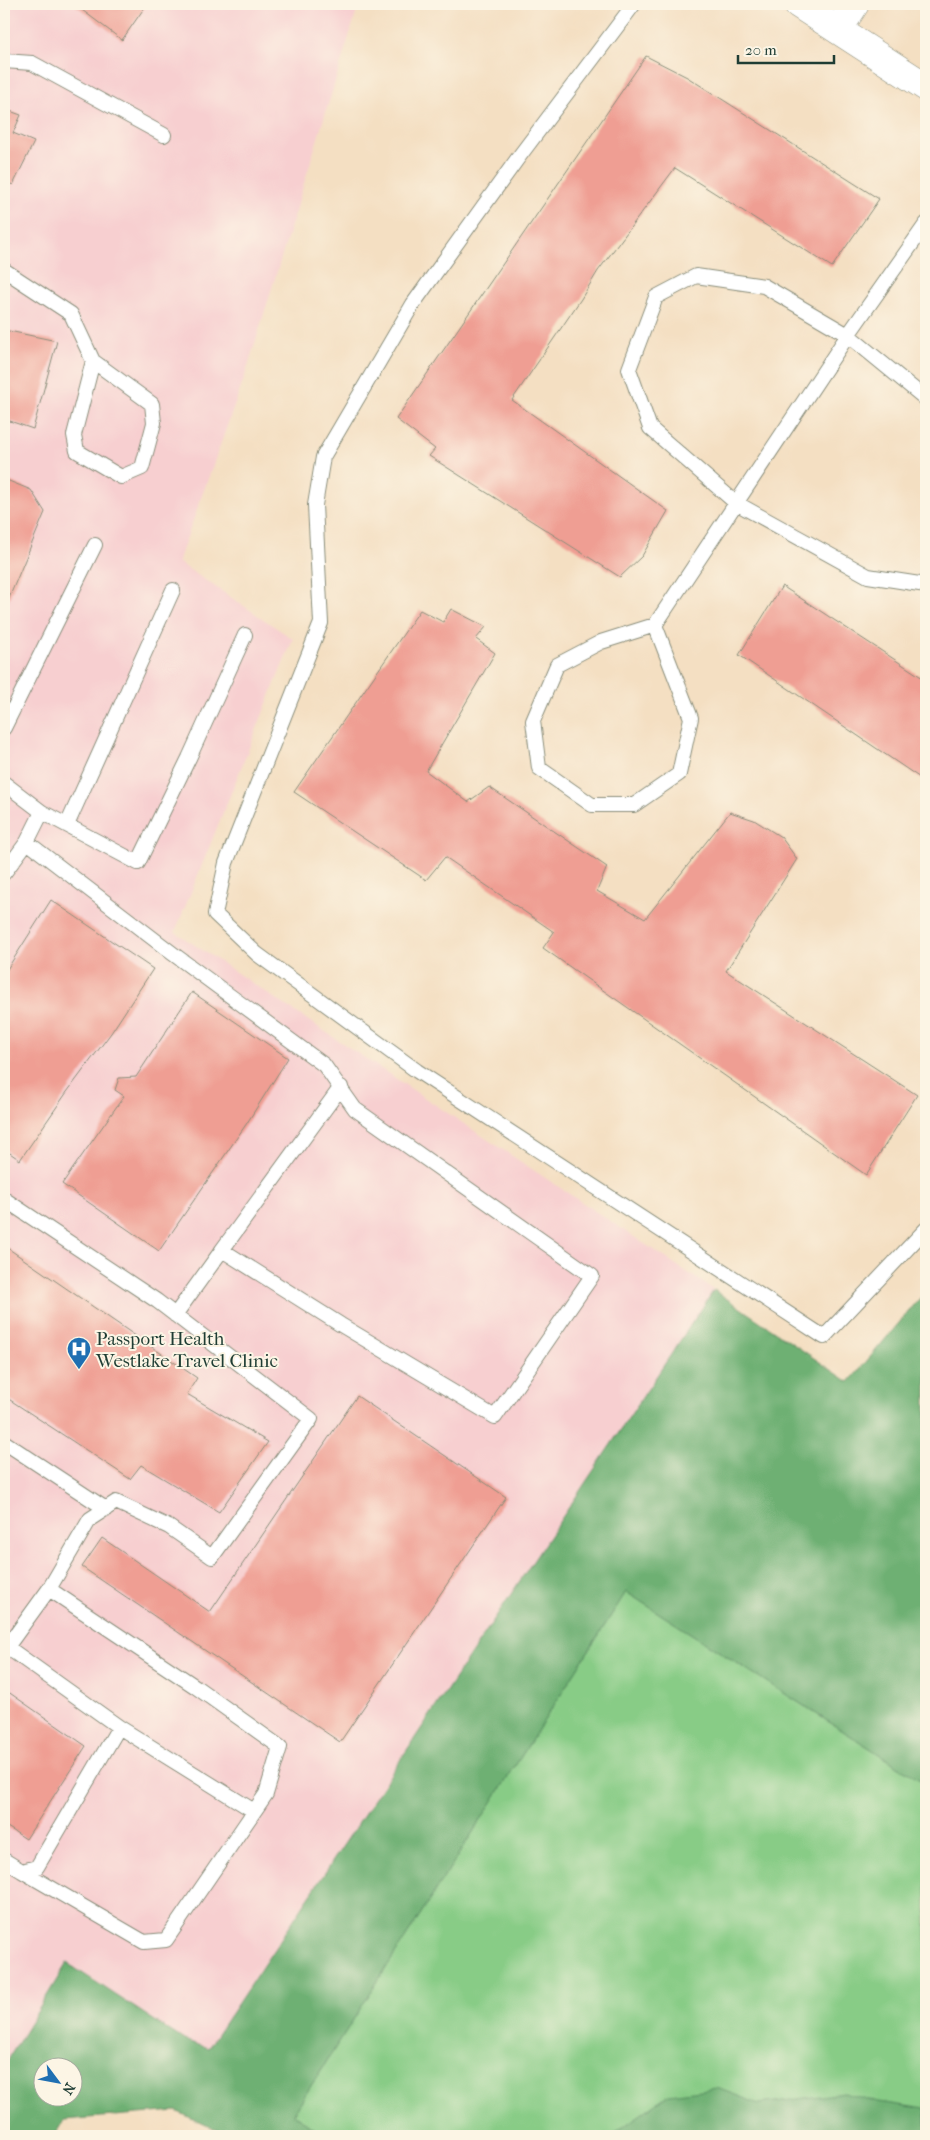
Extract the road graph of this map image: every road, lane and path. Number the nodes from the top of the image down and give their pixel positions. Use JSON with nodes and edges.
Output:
{"nodes":[{"id":1,"x":634,"y":4,"type":"edge"},
{"id":2,"x":798,"y":4,"type":"edge"},
{"id":3,"x":855,"y":4,"type":"edge"},
{"id":4,"x":838,"y":30,"type":"junction"},
{"id":5,"x":4,"y":61,"type":"edge"},
{"id":6,"x":926,"y":87,"type":"edge"},
{"id":7,"x":164,"y":136,"type":"dead end"},
{"id":8,"x":926,"y":224,"type":"edge"},
{"id":9,"x":4,"y":270,"type":"edge"},
{"id":10,"x":848,"y":335,"type":"junction"},
{"id":11,"x":93,"y":361,"type":"junction"},
{"id":12,"x":926,"y":399,"type":"edge"},
{"id":13,"x":736,"y":503,"type":"junction"},
{"id":14,"x":95,"y":544,"type":"dead end"},
{"id":15,"x":926,"y":585,"type":"edge"},
{"id":16,"x":174,"y":590,"type":"dead end"},
{"id":17,"x":655,"y":625,"type":"junction"},
{"id":18,"x":245,"y":635,"type":"dead end"},
{"id":19,"x":4,"y":728,"type":"edge"},
{"id":20,"x":4,"y":783,"type":"edge"},
{"id":21,"x":42,"y":812,"type":"junction"},
{"id":22,"x":67,"y":825,"type":"junction"},
{"id":23,"x":27,"y":842,"type":"junction"},
{"id":24,"x":5,"y":869,"type":"edge"},
{"id":25,"x":341,"y":1087,"type":"junction"},
{"id":26,"x":4,"y":1199,"type":"edge"},
{"id":27,"x":926,"y":1229,"type":"edge"},
{"id":28,"x":222,"y":1250,"type":"junction"},
{"id":29,"x":175,"y":1315,"type":"junction"},
{"id":30,"x":4,"y":1442,"type":"edge"},
{"id":31,"x":106,"y":1509,"type":"junction"},
{"id":32,"x":49,"y":1589,"type":"junction"},
{"id":33,"x":5,"y":1646,"type":"edge"},
{"id":34,"x":119,"y":1728,"type":"junction"},
{"id":35,"x":254,"y":1811,"type":"junction"},
{"id":36,"x":4,"y":1860,"type":"edge"},
{"id":37,"x":22,"y":1871,"type":"junction"}],
"edges":[{"from":1,"to":27,"type":"lane"},
{"from":2,"to":4,"type":"street"},
{"from":3,"to":4,"type":"street"},
{"from":4,"to":6,"type":"street"},
{"from":5,"to":7,"type":"lane"},
{"from":8,"to":10,"type":"lane"},
{"from":9,"to":11,"type":"lane"},
{"from":10,"to":12,"type":"lane"},
{"from":10,"to":13,"type":"lane"},
{"from":10,"to":13,"type":"lane"},
{"from":11,"to":11,"type":"lane"},
{"from":13,"to":15,"type":"lane"},
{"from":13,"to":17,"type":"lane"},
{"from":14,"to":19,"type":"lane"},
{"from":16,"to":22,"type":"lane"},
{"from":17,"to":17,"type":"lane"},
{"from":18,"to":22,"type":"lane"},
{"from":20,"to":21,"type":"lane"},
{"from":21,"to":22,"type":"lane"},
{"from":21,"to":23,"type":"lane"},
{"from":23,"to":24,"type":"lane"},
{"from":23,"to":25,"type":"lane"},
{"from":25,"to":28,"type":"lane"},
{"from":25,"to":28,"type":"lane"},
{"from":26,"to":29,"type":"lane"},
{"from":28,"to":29,"type":"lane"},
{"from":29,"to":31,"type":"lane"},
{"from":30,"to":31,"type":"lane"},
{"from":31,"to":32,"type":"lane"},
{"from":32,"to":33,"type":"lane"},
{"from":32,"to":35,"type":"lane"},
{"from":33,"to":34,"type":"lane"},
{"from":34,"to":35,"type":"lane"},
{"from":34,"to":37,"type":"lane"},
{"from":35,"to":37,"type":"lane"},
{"from":36,"to":37,"type":"lane"}]}
